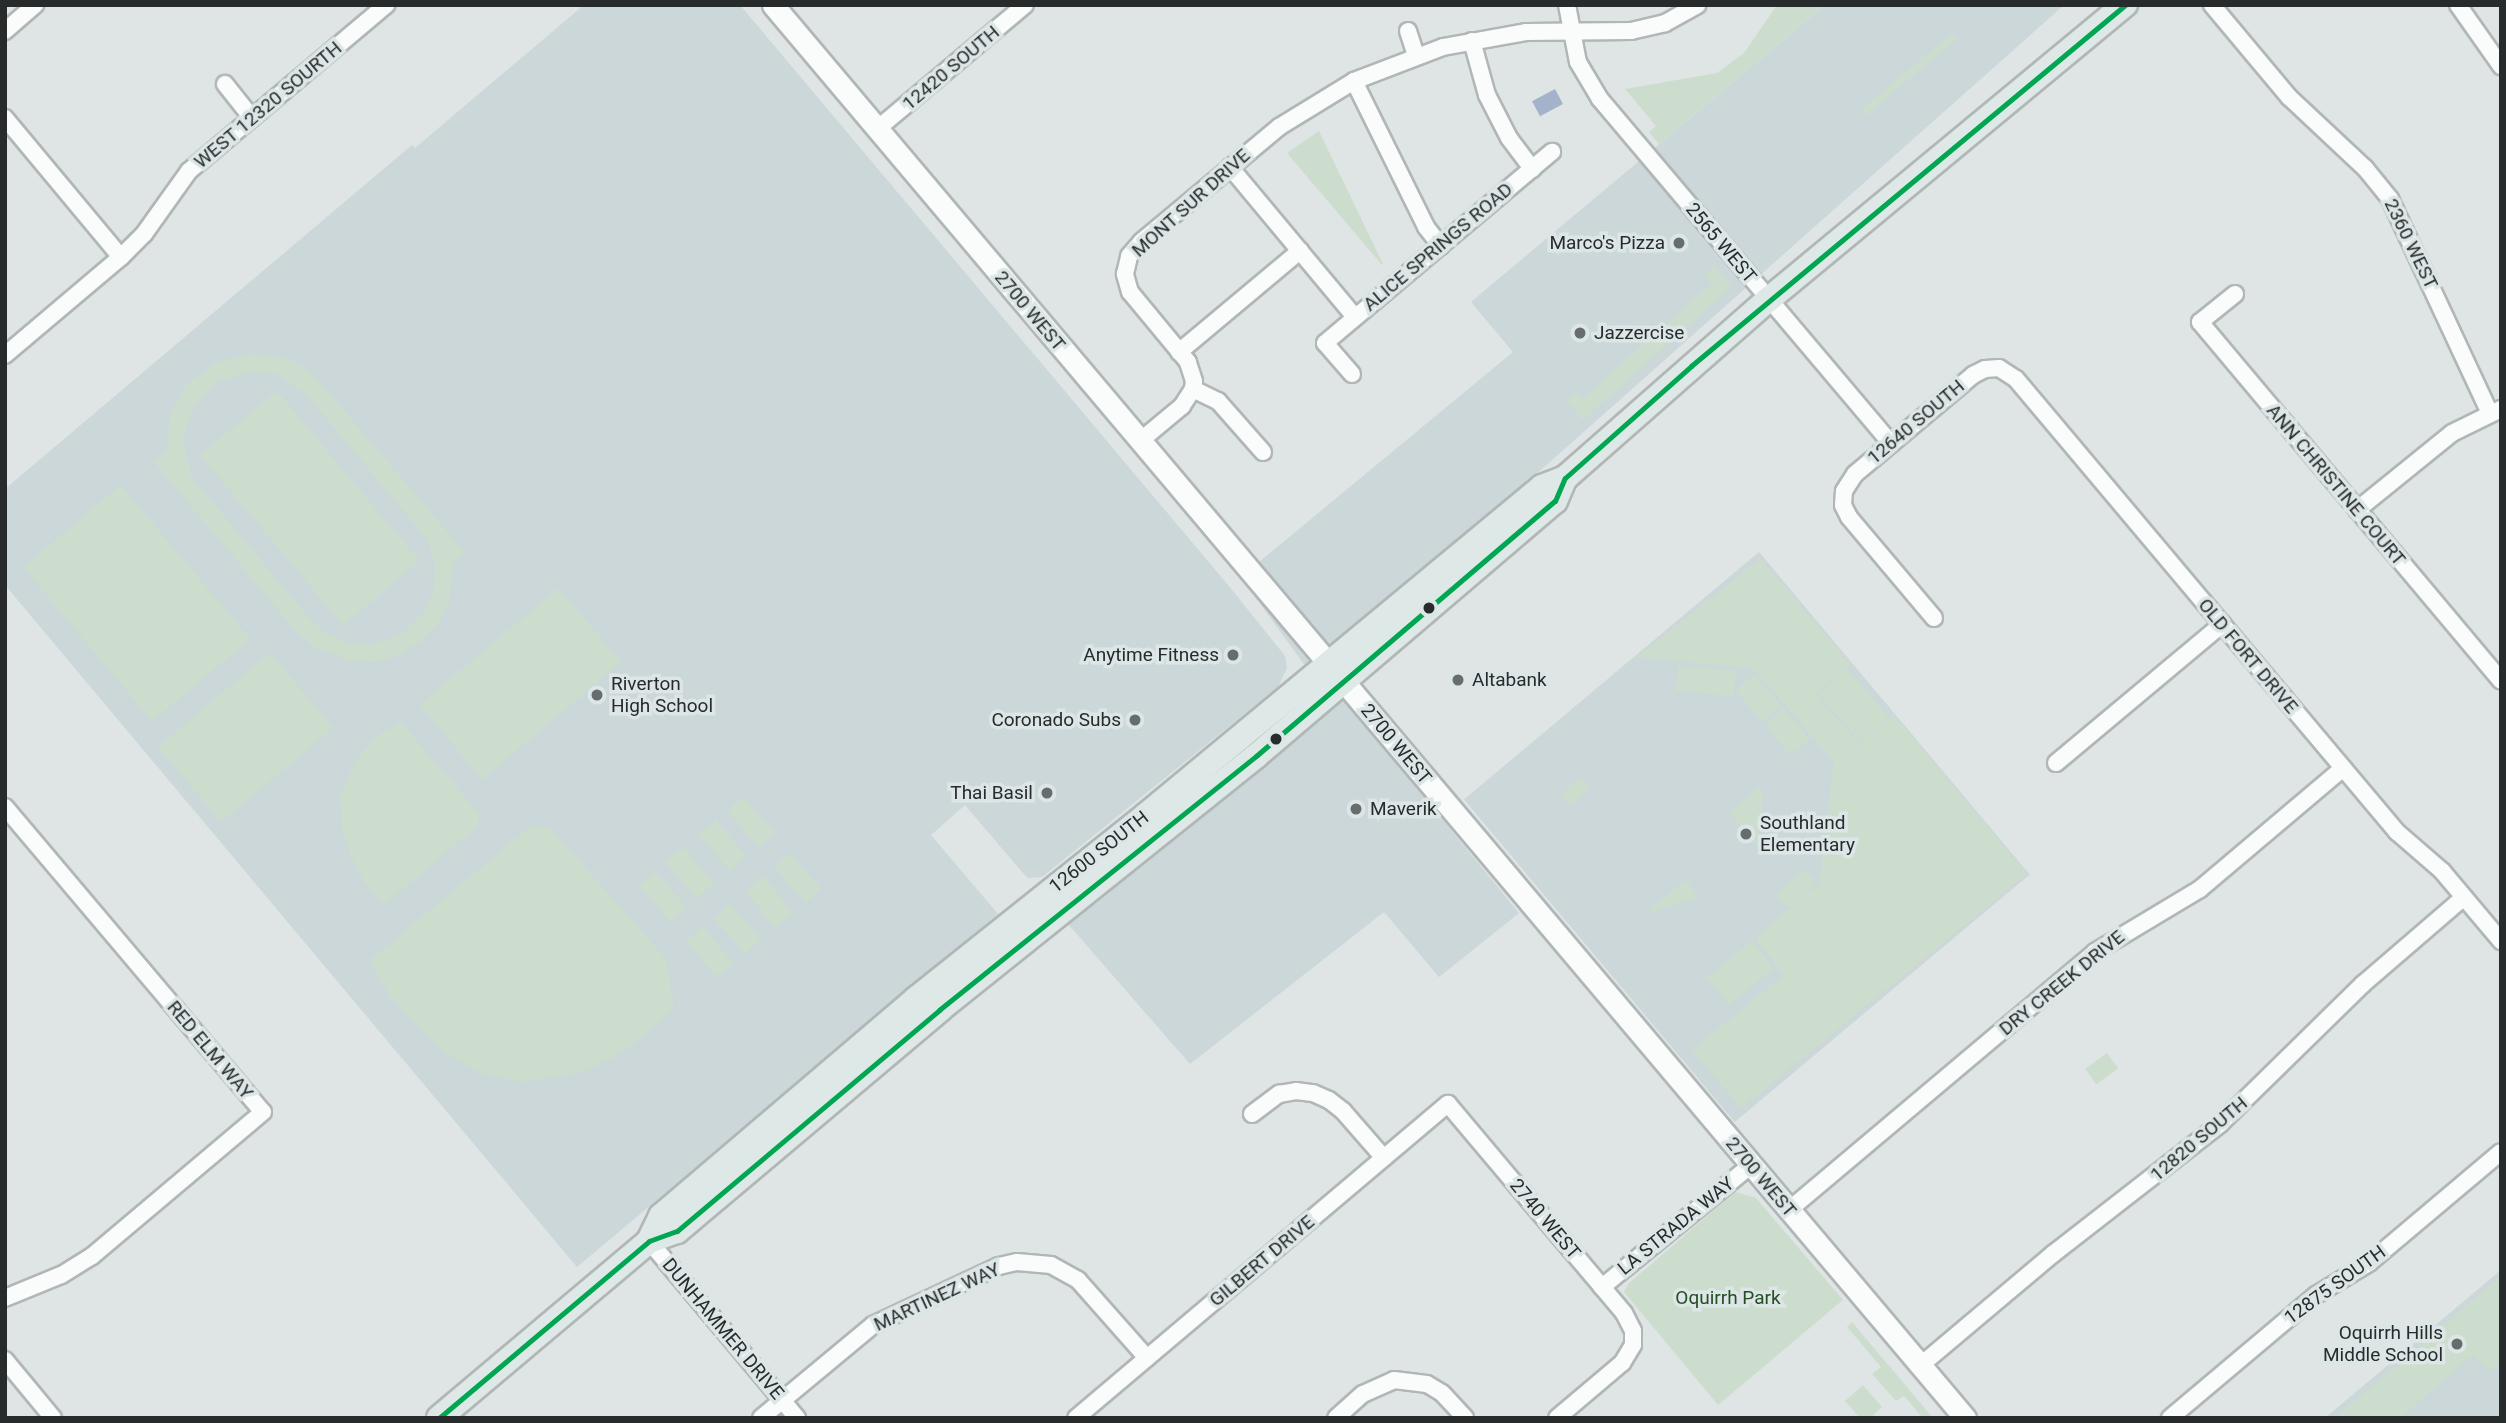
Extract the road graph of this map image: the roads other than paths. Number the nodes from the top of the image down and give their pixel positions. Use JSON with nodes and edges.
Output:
{"nodes":[{"id":1,"x":36,"y":5,"type":"edge"},
{"id":2,"x":386,"y":5,"type":"edge"},
{"id":3,"x":773,"y":5,"type":"edge"},
{"id":4,"x":1025,"y":5,"type":"edge"},
{"id":5,"x":1567,"y":5,"type":"edge"},
{"id":6,"x":1697,"y":5,"type":"edge"},
{"id":7,"x":2125,"y":5,"type":"edge"},
{"id":8,"x":2212,"y":5,"type":"edge"},
{"id":9,"x":2458,"y":5,"type":"edge"},
{"id":10,"x":5,"y":31,"type":"edge"},
{"id":11,"x":1408,"y":31,"type":"dead end"},
{"id":12,"x":1570,"y":32,"type":"junction"},
{"id":13,"x":1472,"y":41,"type":"junction"},
{"id":14,"x":1416,"y":55,"type":"junction"},
{"id":15,"x":2501,"y":66,"type":"edge"},
{"id":16,"x":1354,"y":81,"type":"junction"},
{"id":17,"x":225,"y":85,"type":"dead end"},
{"id":18,"x":5,"y":118,"type":"edge"},
{"id":19,"x":252,"y":118,"type":"junction"},
{"id":20,"x":876,"y":130,"type":"junction"},
{"id":21,"x":1552,"y":152,"type":"dead end"},
{"id":22,"x":1230,"y":167,"type":"junction"},
{"id":23,"x":1532,"y":169,"type":"junction"},
{"id":24,"x":1441,"y":246,"type":"junction"},
{"id":25,"x":1300,"y":251,"type":"junction"},
{"id":26,"x":121,"y":257,"type":"junction"},
{"id":27,"x":2235,"y":294,"type":"dead end"},
{"id":28,"x":1769,"y":299,"type":"junction"},
{"id":29,"x":1355,"y":317,"type":"junction"},
{"id":30,"x":1179,"y":352,"type":"junction"},
{"id":31,"x":5,"y":355,"type":"edge"},
{"id":32,"x":1998,"y":368,"type":"joint"},
{"id":33,"x":1352,"y":374,"type":"dead end"},
{"id":34,"x":1193,"y":389,"type":"junction"},
{"id":35,"x":2496,"y":411,"type":"edge"},
{"id":36,"x":1140,"y":441,"type":"junction"},
{"id":37,"x":1891,"y":443,"type":"junction"},
{"id":38,"x":1262,"y":452,"type":"dead end"},
{"id":39,"x":2357,"y":510,"type":"junction"},
{"id":40,"x":1934,"y":618,"type":"dead end"},
{"id":41,"x":2222,"y":624,"type":"junction"},
{"id":42,"x":1337,"y":672,"type":"junction"},
{"id":43,"x":2501,"y":681,"type":"edge"},
{"id":44,"x":2056,"y":763,"type":"dead end"},
{"id":45,"x":2343,"y":768,"type":"junction"},
{"id":46,"x":5,"y":807,"type":"edge"},
{"id":47,"x":2464,"y":897,"type":"junction"},
{"id":48,"x":1032,"y":905,"type":"junction"},
{"id":49,"x":2501,"y":941,"type":"edge"},
{"id":50,"x":939,"y":1010,"type":"junction"},
{"id":51,"x":1448,"y":1104,"type":"joint"},
{"id":52,"x":1252,"y":1114,"type":"dead end"},
{"id":53,"x":2501,"y":1152,"type":"edge"},
{"id":54,"x":1384,"y":1158,"type":"junction"},
{"id":55,"x":1751,"y":1165,"type":"junction"},
{"id":56,"x":1788,"y":1210,"type":"junction"},
{"id":57,"x":649,"y":1241,"type":"junction"},
{"id":58,"x":1602,"y":1287,"type":"junction"},
{"id":59,"x":5,"y":1298,"type":"edge"},
{"id":60,"x":1147,"y":1358,"type":"junction"},
{"id":61,"x":5,"y":1360,"type":"edge"},
{"id":62,"x":1921,"y":1365,"type":"junction"},
{"id":63,"x":782,"y":1400,"type":"junction"},
{"id":64,"x":53,"y":1418,"type":"edge"},
{"id":65,"x":439,"y":1418,"type":"edge"},
{"id":66,"x":761,"y":1418,"type":"edge"},
{"id":67,"x":797,"y":1418,"type":"edge"},
{"id":68,"x":1076,"y":1418,"type":"edge"},
{"id":69,"x":1336,"y":1418,"type":"edge"},
{"id":70,"x":1465,"y":1418,"type":"edge"},
{"id":71,"x":1557,"y":1418,"type":"edge"},
{"id":72,"x":1965,"y":1418,"type":"edge"},
{"id":73,"x":2169,"y":1418,"type":"edge"}],
"edges":[{"from":1,"to":10,"type":"street"},
{"from":2,"to":19,"type":"street","name":"WEST 12320 SOURTH"},
{"from":3,"to":20,"type":"main road","name":"2700 WEST"},
{"from":4,"to":20,"type":"street","name":"12420 SOUTH"},
{"from":5,"to":12,"type":"street","name":"2565 WEST"},
{"from":6,"to":12,"type":"street","name":"MONT SUR DRIVE"},
{"from":7,"to":28,"type":"main road","name":"12600 SOUTH"},
{"from":8,"to":35,"type":"street","name":"2360 WEST"},
{"from":9,"to":15,"type":"street"},
{"from":11,"to":14,"type":"street"},
{"from":12,"to":13,"type":"street","name":"MONT SUR DRIVE"},
{"from":12,"to":28,"type":"street","name":"2565 WEST"},
{"from":13,"to":14,"type":"street","name":"MONT SUR DRIVE"},
{"from":13,"to":23,"type":"street"},
{"from":14,"to":16,"type":"street","name":"MONT SUR DRIVE"},
{"from":16,"to":22,"type":"street","name":"MONT SUR DRIVE"},
{"from":16,"to":24,"type":"street"},
{"from":17,"to":19,"type":"street"},
{"from":18,"to":26,"type":"street"},
{"from":19,"to":26,"type":"street","name":"WEST 12320 SOURTH"},
{"from":20,"to":36,"type":"main road","name":"2700 WEST"},
{"from":21,"to":23,"type":"street","name":"ALICE SPRINGS ROAD"},
{"from":22,"to":25,"type":"street"},
{"from":22,"to":30,"type":"street","name":"MONT SUR DRIVE"},
{"from":23,"to":24,"type":"street","name":"ALICE SPRINGS ROAD"},
{"from":24,"to":29,"type":"street","name":"ALICE SPRINGS ROAD"},
{"from":25,"to":29,"type":"street"},
{"from":25,"to":30,"type":"street"},
{"from":26,"to":31,"type":"street","name":"WEST 12320 SOURTH"},
{"from":27,"to":39,"type":"street","name":"ANN CHRISTINE COURT"},
{"from":28,"to":37,"type":"street","name":"2565 WEST"},
{"from":28,"to":42,"type":"main road","name":"12600 SOUTH"},
{"from":29,"to":33,"type":"street","name":"ALICE SPRINGS ROAD"},
{"from":30,"to":34,"type":"street","name":"MONT SUR DRIVE"},
{"from":32,"to":37,"type":"street","name":"12640 SOUTH"},
{"from":32,"to":41,"type":"street","name":"OLD FORT DRIVE"},
{"from":34,"to":36,"type":"street"},
{"from":34,"to":38,"type":"street"},
{"from":35,"to":39,"type":"street"},
{"from":36,"to":42,"type":"main road","name":"2700 WEST"},
{"from":37,"to":40,"type":"street","name":"12640 SOUTH"},
{"from":39,"to":43,"type":"street","name":"ANN CHRISTINE COURT"},
{"from":41,"to":44,"type":"street"},
{"from":41,"to":45,"type":"street","name":"OLD FORT DRIVE"},
{"from":42,"to":48,"type":"main road","name":"12600 SOUTH"},
{"from":42,"to":50,"type":"main road","name":"12600 SOUTH"},
{"from":42,"to":55,"type":"main road","name":"2700 WEST"},
{"from":45,"to":47,"type":"street","name":"OLD FORT DRIVE"},
{"from":45,"to":56,"type":"street","name":"DRY CREEK DRIVE"},
{"from":46,"to":59,"type":"street","name":"RED ELM WAY"},
{"from":47,"to":49,"type":"street","name":"OLD FORT DRIVE"},
{"from":47,"to":62,"type":"street","name":"12820 SOUTH"},
{"from":48,"to":50,"type":"main road"},
{"from":48,"to":57,"type":"main road","name":"12600 SOUTH"},
{"from":50,"to":57,"type":"main road","name":"12600 SOUTH"},
{"from":51,"to":54,"type":"street","name":"GILBERT DRIVE"},
{"from":51,"to":58,"type":"street","name":"2740 WEST"},
{"from":52,"to":54,"type":"street"},
{"from":53,"to":73,"type":"street","name":"12875 SOUTH"},
{"from":54,"to":60,"type":"street","name":"GILBERT DRIVE"},
{"from":55,"to":56,"type":"main road","name":"2700 WEST"},
{"from":55,"to":58,"type":"street","name":"LA STRADA WAY"},
{"from":56,"to":62,"type":"main road","name":"2700 WEST"},
{"from":57,"to":63,"type":"street","name":"DUNHAMMER DRIVE"},
{"from":57,"to":65,"type":"main road","name":"12600 SOUTH"},
{"from":58,"to":71,"type":"street","name":"2740 WEST"},
{"from":60,"to":63,"type":"street","name":"MARTINEZ WAY"},
{"from":60,"to":68,"type":"street","name":"GILBERT DRIVE"},
{"from":61,"to":64,"type":"street"},
{"from":62,"to":72,"type":"main road","name":"2700 WEST"},
{"from":63,"to":66,"type":"street","name":"MARTINEZ WAY"},
{"from":63,"to":67,"type":"street","name":"DUNHAMMER DRIVE"},
{"from":69,"to":70,"type":"street"}]}
